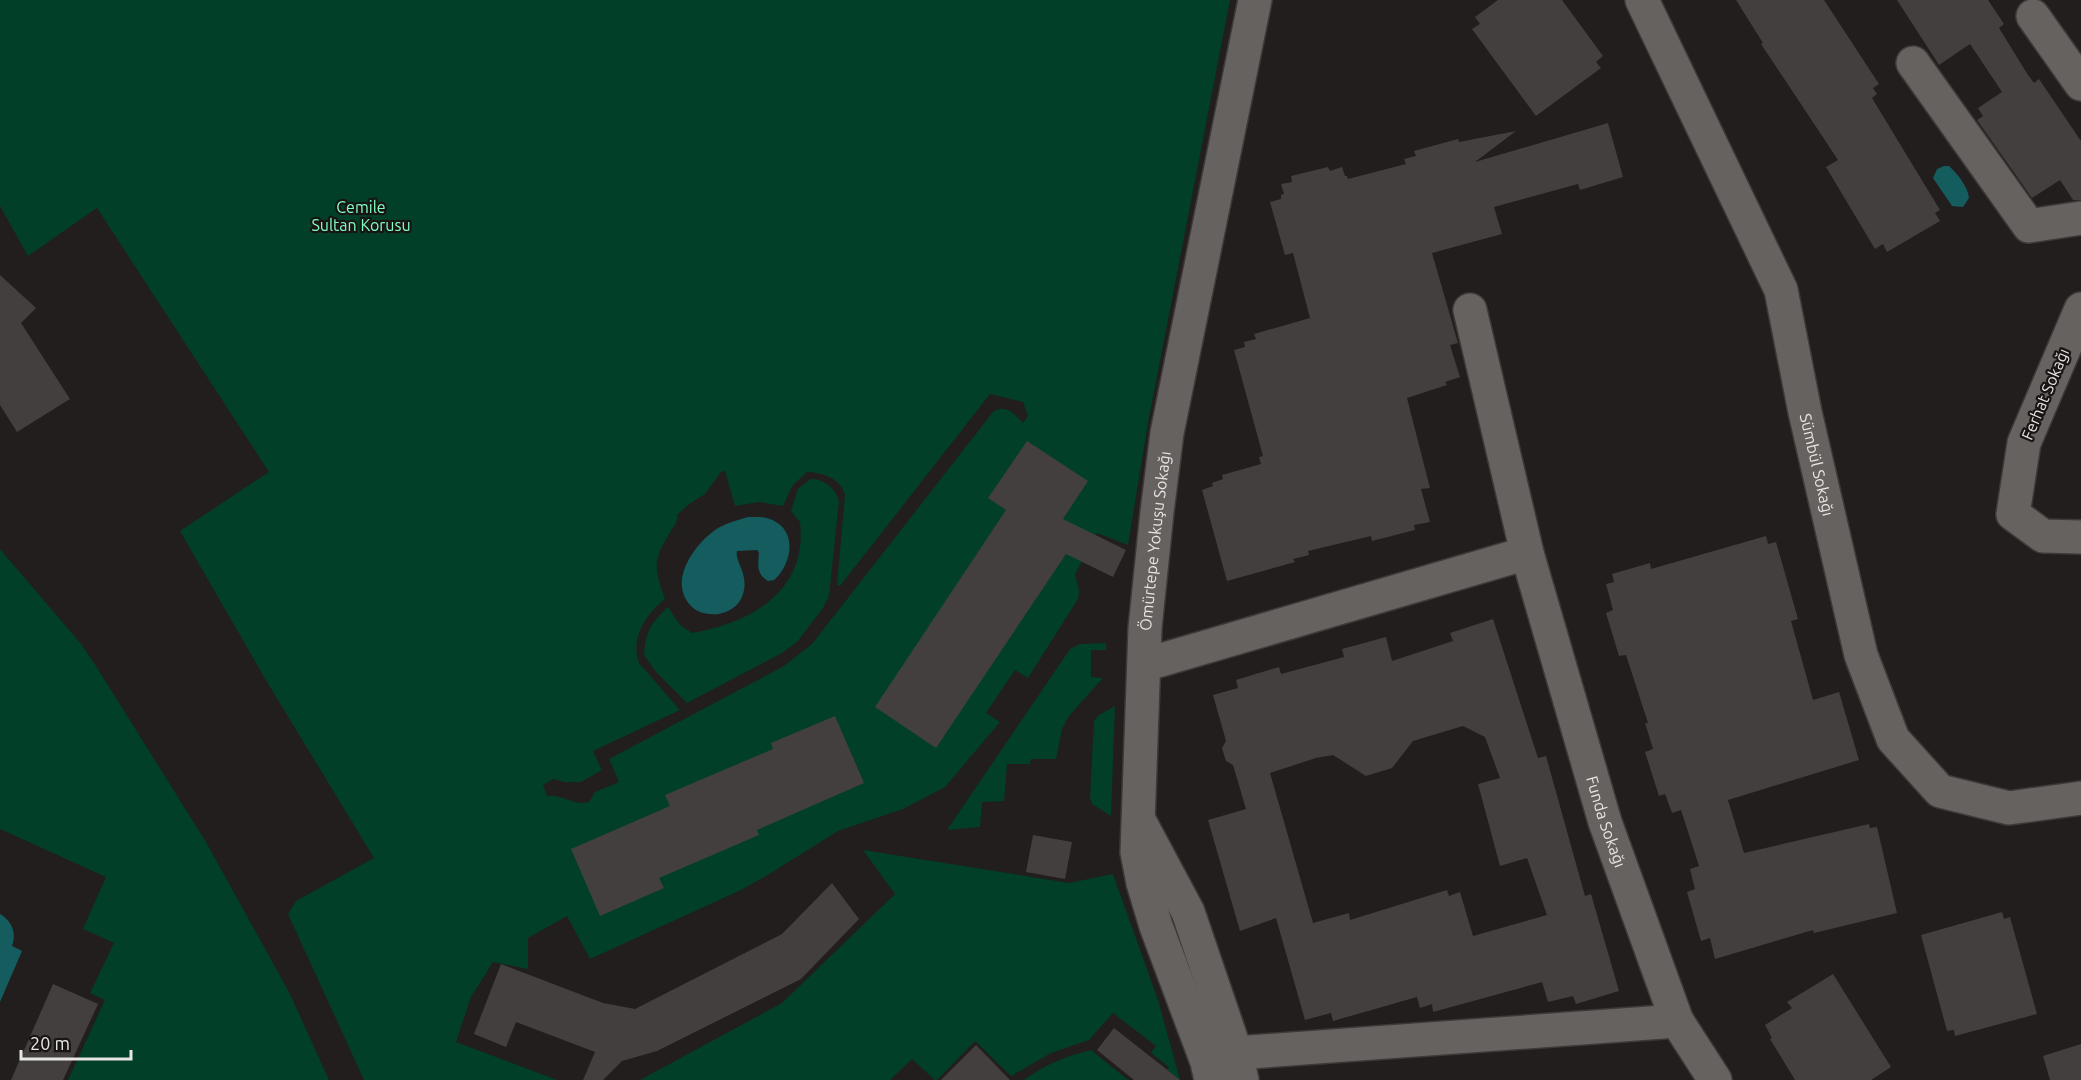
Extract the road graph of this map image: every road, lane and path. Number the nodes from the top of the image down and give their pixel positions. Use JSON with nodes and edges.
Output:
{"nodes":[{"id":1,"x":1256,"y":0,"type":"edge"},
{"id":2,"x":1642,"y":0,"type":"edge"},
{"id":3,"x":2033,"y":16,"type":"dead end"},
{"id":4,"x":1913,"y":63,"type":"dead end"},
{"id":5,"x":2081,"y":84,"type":"edge"},
{"id":6,"x":2081,"y":218,"type":"edge"},
{"id":7,"x":2081,"y":309,"type":"edge"},
{"id":8,"x":1470,"y":310,"type":"dead end"},
{"id":9,"x":2081,"y":537,"type":"edge"},
{"id":10,"x":1527,"y":553,"type":"junction"},
{"id":11,"x":1144,"y":665,"type":"junction"},
{"id":12,"x":2081,"y":798,"type":"edge"},
{"id":13,"x":1137,"y":817,"type":"junction"},
{"id":14,"x":1677,"y":1021,"type":"junction"},
{"id":15,"x":1239,"y":1067,"type":"edge"},
{"id":16,"x":1211,"y":1080,"type":"edge"},
{"id":17,"x":1715,"y":1080,"type":"edge"}],
"edges":[{"from":1,"to":11,"type":"street","name":"Ömürtepe Yokuşu Sokağı"},
{"from":2,"to":12,"type":"street","name":"Sümbül Sokağı"},
{"from":3,"to":5,"type":"street"},
{"from":4,"to":6,"type":"street"},
{"from":7,"to":9,"type":"street","name":"Ferhat Sokağı"},
{"from":8,"to":10,"type":"street","name":"Funda Sokağı"},
{"from":10,"to":11,"type":"street"},
{"from":10,"to":14,"type":"street","name":"Funda Sokağı"},
{"from":11,"to":13,"type":"street","name":"Ömürtepe Yokuşu Sokağı"},
{"from":13,"to":15,"type":"street"},
{"from":13,"to":16,"type":"street","name":"Ömürtepe Yokuşu Sokağı"},
{"from":14,"to":15,"type":"street"},
{"from":14,"to":17,"type":"street","name":"Funda Sokağı"}]}
